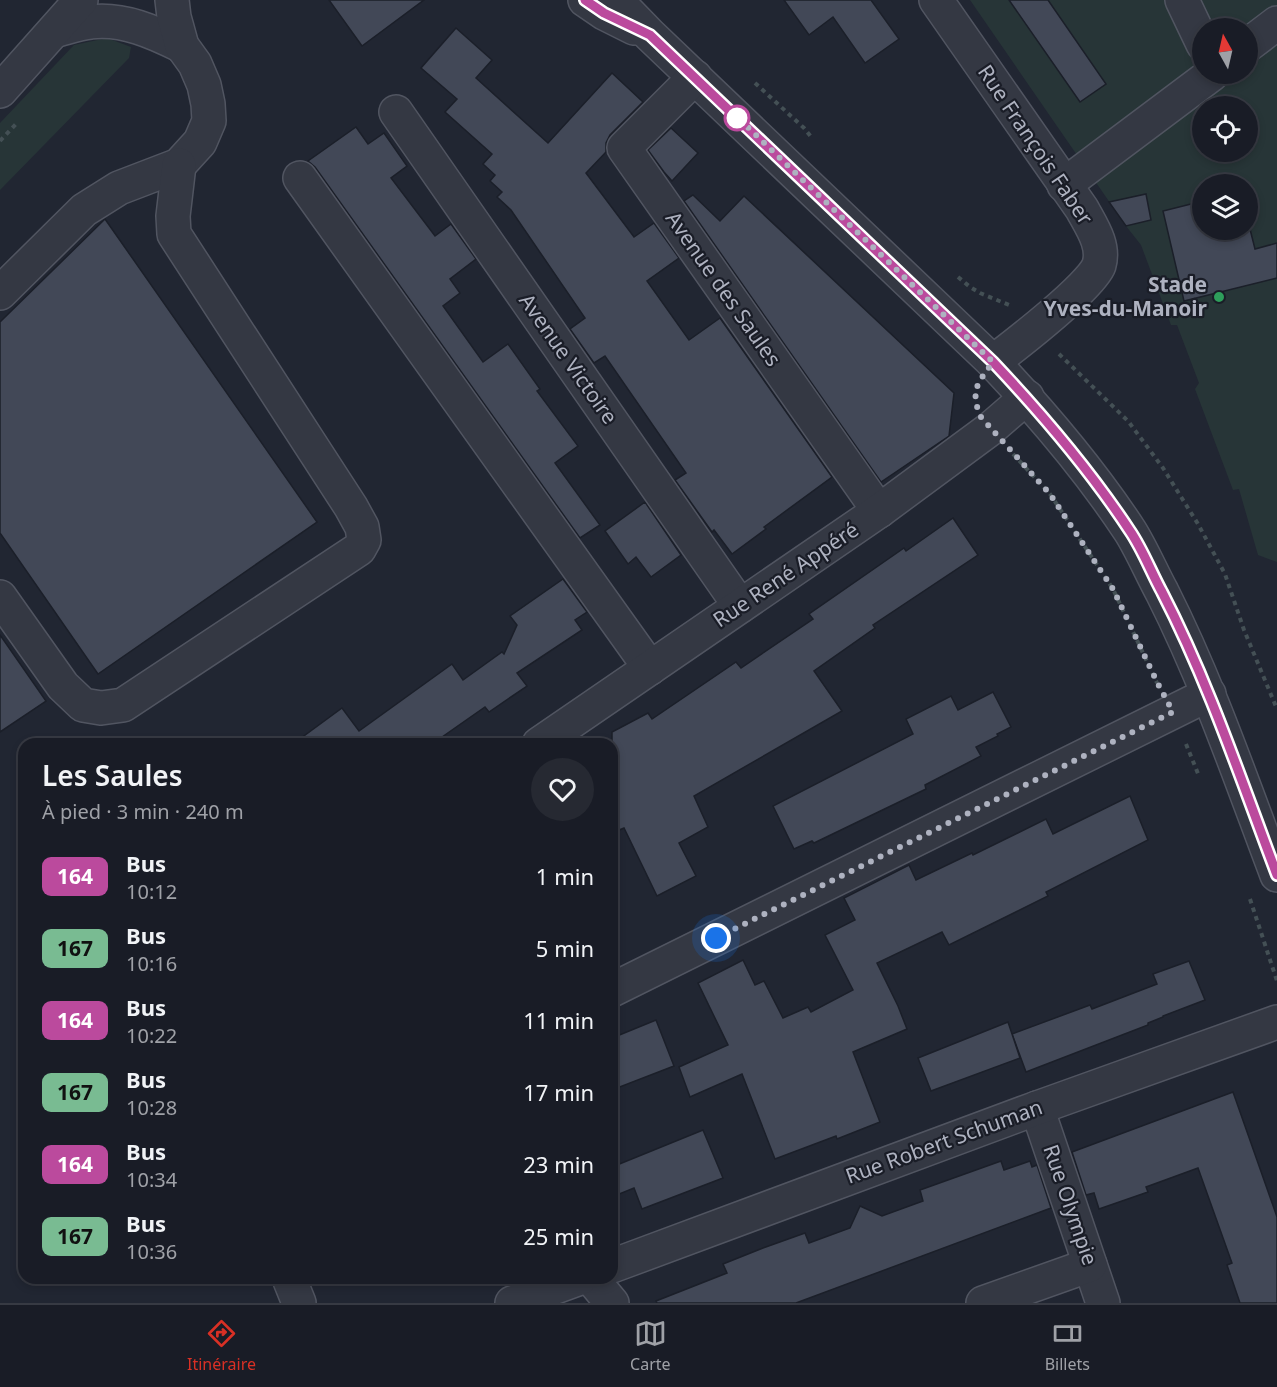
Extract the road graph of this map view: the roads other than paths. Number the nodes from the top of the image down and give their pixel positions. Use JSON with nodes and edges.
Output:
{"nodes":[{"id":1,"x":81,"y":0,"type":"edge"},
{"id":2,"x":172,"y":0,"type":"edge"},
{"id":3,"x":585,"y":0,"type":"edge"},
{"id":4,"x":616,"y":0,"type":"edge"},
{"id":5,"x":936,"y":0,"type":"edge"},
{"id":6,"x":1182,"y":0,"type":"edge"},
{"id":7,"x":1192,"y":21,"type":"edge"},
{"id":8,"x":1277,"y":23,"type":"edge"},
{"id":9,"x":54,"y":31,"type":"junction"},
{"id":10,"x":650,"y":35,"type":"junction"},
{"id":11,"x":1258,"y":37,"type":"edge"},
{"id":12,"x":182,"y":46,"type":"junction"},
{"id":13,"x":695,"y":77,"type":"junction"},
{"id":14,"x":1199,"y":84,"type":"edge"},
{"id":15,"x":0,"y":91,"type":"edge"},
{"id":16,"x":396,"y":112,"type":"dead end"},
{"id":17,"x":179,"y":165,"type":"junction"},
{"id":18,"x":300,"y":178,"type":"dead end"},
{"id":19,"x":1064,"y":184,"type":"junction"},
{"id":20,"x":0,"y":293,"type":"edge"},
{"id":21,"x":993,"y":362,"type":"junction"},
{"id":22,"x":1027,"y":397,"type":"junction"},
{"id":23,"x":879,"y":511,"type":"junction"},
{"id":24,"x":0,"y":597,"type":"edge"},
{"id":25,"x":740,"y":606,"type":"junction"},
{"id":26,"x":650,"y":668,"type":"junction"},
{"id":27,"x":1209,"y":694,"type":"junction"},
{"id":28,"x":548,"y":738,"type":"edge"},
{"id":29,"x":1277,"y":875,"type":"edge"},
{"id":30,"x":618,"y":987,"type":"edge"},
{"id":31,"x":1277,"y":1022,"type":"edge"},
{"id":32,"x":1037,"y":1107,"type":"junction"},
{"id":33,"x":618,"y":1264,"type":"edge"},
{"id":34,"x":1090,"y":1265,"type":"junction"},
{"id":35,"x":291,"y":1284,"type":"edge"},
{"id":36,"x":564,"y":1284,"type":"edge"},
{"id":37,"x":596,"y":1284,"type":"edge"},
{"id":38,"x":298,"y":1303,"type":"edge"},
{"id":39,"x":512,"y":1303,"type":"edge"},
{"id":40,"x":612,"y":1303,"type":"edge"},
{"id":41,"x":983,"y":1303,"type":"edge"},
{"id":42,"x":1103,"y":1303,"type":"edge"}],
"edges":[{"from":1,"to":9,"type":"street"},
{"from":2,"to":12,"type":"street"},
{"from":3,"to":10,"type":"street"},
{"from":4,"to":10,"type":"street"},
{"from":5,"to":19,"type":"street","name":"Rue François Faber"},
{"from":6,"to":7,"type":"street"},
{"from":8,"to":11,"type":"street"},
{"from":9,"to":12,"type":"street"},
{"from":9,"to":15,"type":"street"},
{"from":10,"to":13,"type":"street"},
{"from":12,"to":17,"type":"street"},
{"from":13,"to":21,"type":"street"},
{"from":13,"to":23,"type":"street","name":"Avenue des Saules"},
{"from":14,"to":19,"type":"street"},
{"from":16,"to":25,"type":"street","name":"Avenue Victoire"},
{"from":17,"to":20,"type":"street"},
{"from":17,"to":24,"type":"street"},
{"from":18,"to":26,"type":"street"},
{"from":19,"to":21,"type":"street","name":"Rue François Faber"},
{"from":21,"to":22,"type":"street"},
{"from":22,"to":23,"type":"street","name":"Rue René Appéré"},
{"from":22,"to":27,"type":"street"},
{"from":23,"to":25,"type":"street","name":"Rue René Appéré"},
{"from":25,"to":26,"type":"street","name":"Rue René Appéré"},
{"from":26,"to":28,"type":"street","name":"Rue René Appéré"},
{"from":27,"to":29,"type":"street"},
{"from":27,"to":30,"type":"street"},
{"from":31,"to":32,"type":"street","name":"Rue Robert Schuman"},
{"from":32,"to":33,"type":"street","name":"Rue Robert Schuman"},
{"from":32,"to":34,"type":"street","name":"Rue Olympie"},
{"from":34,"to":41,"type":"street"},
{"from":34,"to":42,"type":"street","name":"Rue Olympie"},
{"from":35,"to":38,"type":"street"},
{"from":36,"to":39,"type":"street"},
{"from":37,"to":40,"type":"street"}]}
